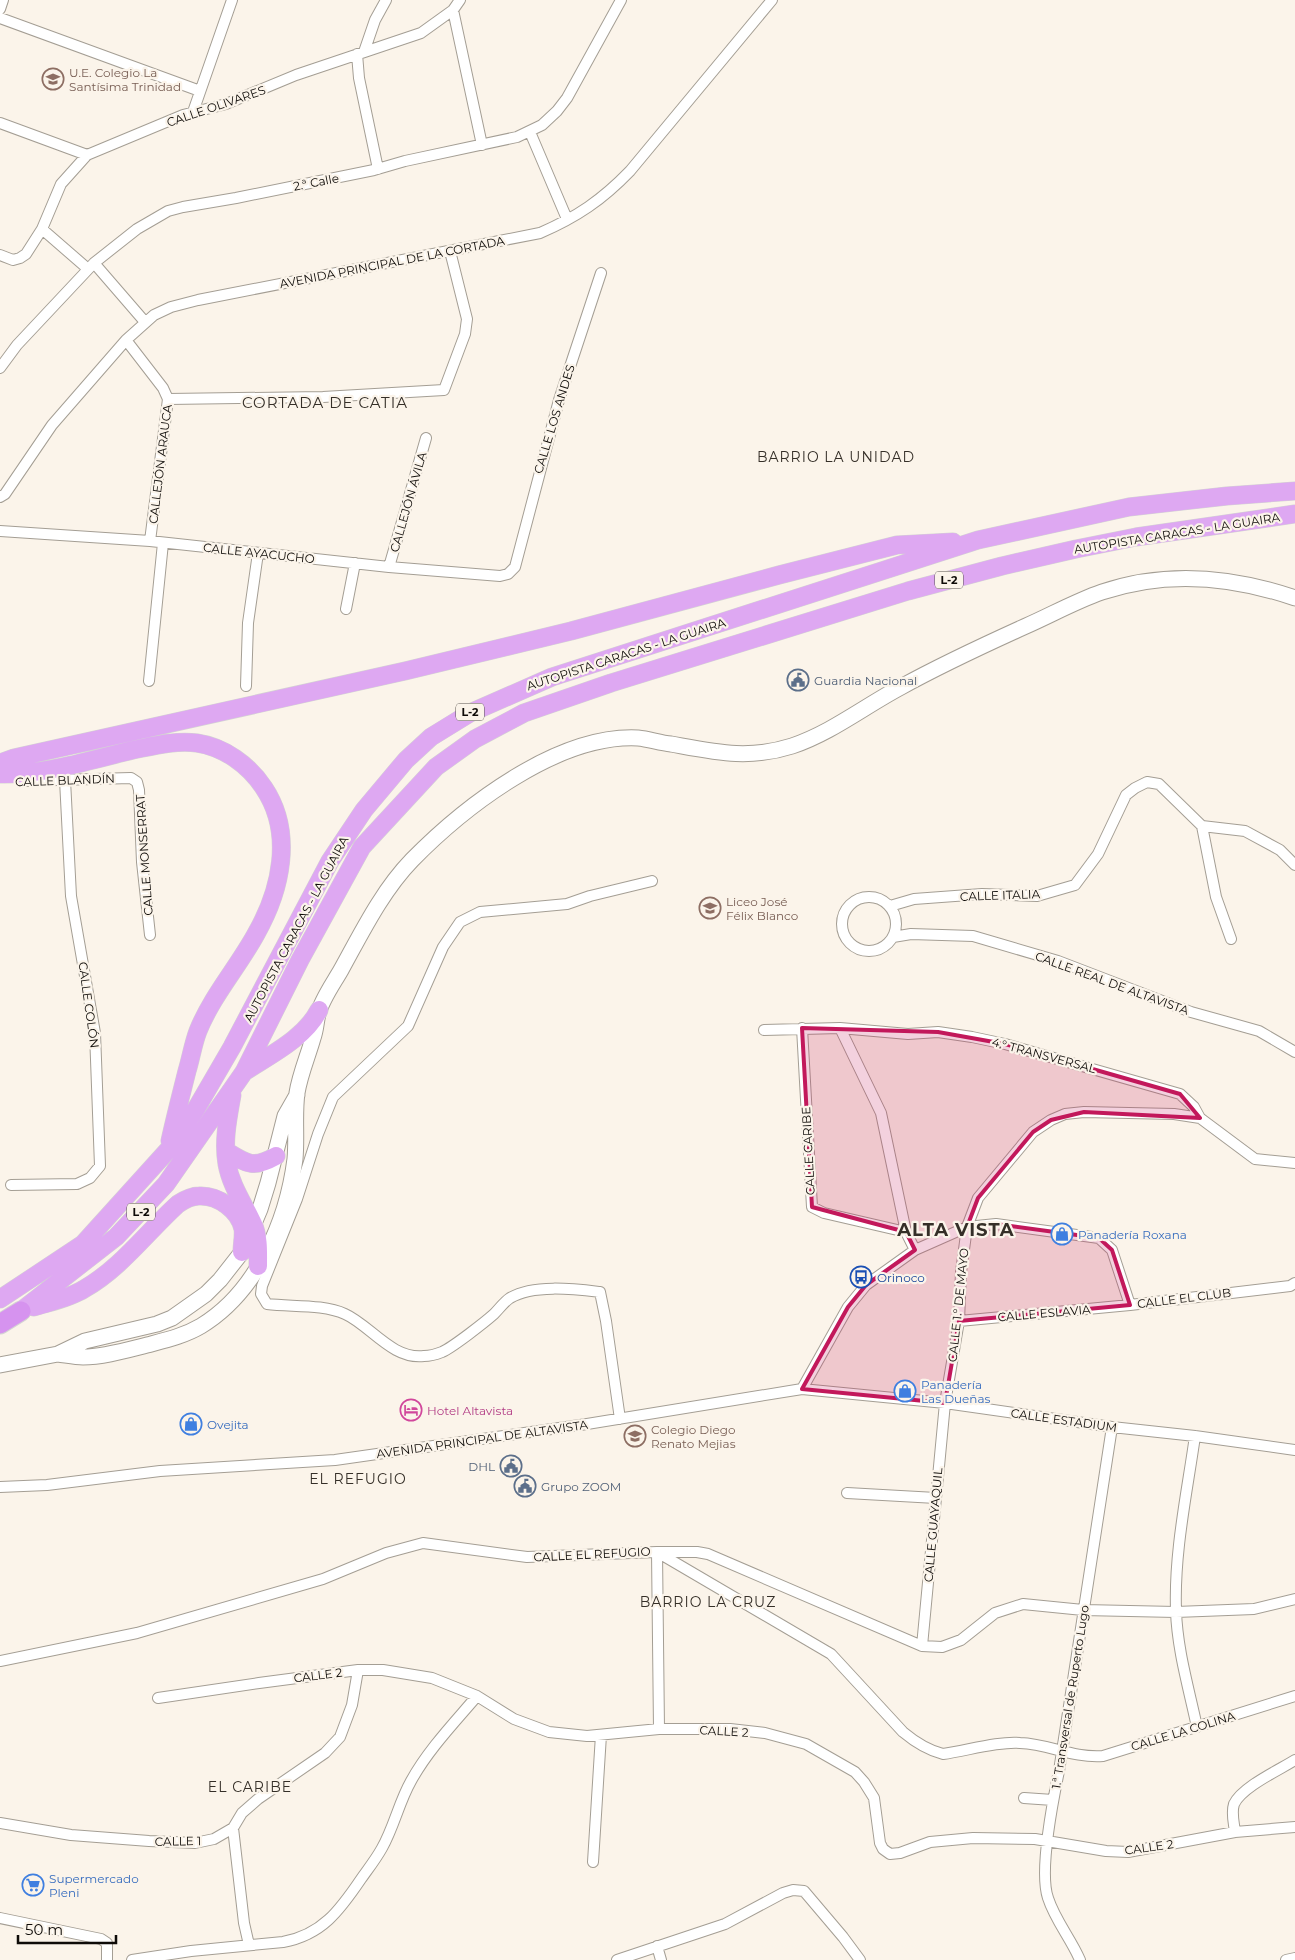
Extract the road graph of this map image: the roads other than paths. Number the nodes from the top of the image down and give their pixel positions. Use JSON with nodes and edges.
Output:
{"nodes":[{"id":1,"x":3,"y":0,"type":"edge"},
{"id":2,"x":232,"y":0,"type":"edge"},
{"id":3,"x":386,"y":0,"type":"edge"},
{"id":4,"x":460,"y":0,"type":"edge"},
{"id":5,"x":620,"y":0,"type":"edge"},
{"id":6,"x":772,"y":0,"type":"edge"},
{"id":7,"x":0,"y":9,"type":"edge"},
{"id":8,"x":453,"y":10,"type":"junction"},
{"id":9,"x":0,"y":18,"type":"edge"},
{"id":10,"x":361,"y":53,"type":"junction"},
{"id":11,"x":200,"y":91,"type":"junction"},
{"id":12,"x":193,"y":112,"type":"junction"},
{"id":13,"x":0,"y":124,"type":"edge"},
{"id":14,"x":530,"y":132,"type":"junction"},
{"id":15,"x":482,"y":144,"type":"junction"},
{"id":16,"x":87,"y":155,"type":"junction"},
{"id":17,"x":378,"y":169,"type":"junction"},
{"id":18,"x":567,"y":219,"type":"junction"},
{"id":19,"x":42,"y":229,"type":"junction"},
{"id":20,"x":450,"y":250,"type":"junction"},
{"id":21,"x":0,"y":255,"type":"edge"},
{"id":22,"x":91,"y":266,"type":"junction"},
{"id":23,"x":601,"y":273,"type":"dead end"},
{"id":24,"x":146,"y":322,"type":"junction"},
{"id":25,"x":126,"y":340,"type":"junction"},
{"id":26,"x":0,"y":368,"type":"edge"},
{"id":27,"x":168,"y":399,"type":"junction"},
{"id":28,"x":426,"y":438,"type":"dead end"},
{"id":29,"x":1295,"y":491,"type":"edge"},
{"id":30,"x":0,"y":497,"type":"edge"},
{"id":31,"x":1295,"y":514,"type":"edge"},
{"id":32,"x":0,"y":531,"type":"edge"},
{"id":33,"x":978,"y":540,"type":"junction"},
{"id":34,"x":150,"y":542,"type":"junction"},
{"id":35,"x":163,"y":544,"type":"junction"},
{"id":36,"x":258,"y":553,"type":"junction"},
{"id":37,"x":355,"y":562,"type":"junction"},
{"id":38,"x":390,"y":567,"type":"junction"},
{"id":39,"x":515,"y":568,"type":"joint"},
{"id":40,"x":1295,"y":598,"type":"edge"},
{"id":41,"x":346,"y":609,"type":"dead end"},
{"id":42,"x":149,"y":681,"type":"dead end"},
{"id":43,"x":246,"y":686,"type":"dead end"},
{"id":44,"x":0,"y":763,"type":"edge"},
{"id":45,"x":0,"y":774,"type":"edge"},
{"id":46,"x":131,"y":778,"type":"joint"},
{"id":47,"x":65,"y":780,"type":"junction"},
{"id":48,"x":0,"y":782,"type":"edge"},
{"id":49,"x":1202,"y":826,"type":"junction"},
{"id":50,"x":1295,"y":865,"type":"edge"},
{"id":51,"x":652,"y":881,"type":"dead end"},
{"id":52,"x":890,"y":906,"type":"junction"},
{"id":53,"x":150,"y":935,"type":"dead end"},
{"id":54,"x":893,"y":937,"type":"junction"},
{"id":55,"x":1231,"y":939,"type":"dead end"},
{"id":56,"x":319,"y":1010,"type":"junction"},
{"id":57,"x":802,"y":1028,"type":"junction"},
{"id":58,"x":840,"y":1028,"type":"junction"},
{"id":59,"x":764,"y":1030,"type":"dead end"},
{"id":60,"x":1295,"y":1052,"type":"edge"},
{"id":61,"x":244,"y":1072,"type":"junction"},
{"id":62,"x":234,"y":1087,"type":"junction"},
{"id":63,"x":297,"y":1095,"type":"junction"},
{"id":64,"x":1200,"y":1118,"type":"junction"},
{"id":65,"x":169,"y":1149,"type":"junction"},
{"id":66,"x":226,"y":1151,"type":"junction"},
{"id":67,"x":276,"y":1156,"type":"junction"},
{"id":68,"x":1295,"y":1163,"type":"edge"},
{"id":69,"x":12,"y":1185,"type":"dead end"},
{"id":70,"x":254,"y":1225,"type":"junction"},
{"id":71,"x":967,"y":1227,"type":"junction"},
{"id":72,"x":906,"y":1232,"type":"junction"},
{"id":73,"x":915,"y":1250,"type":"junction"},
{"id":74,"x":242,"y":1252,"type":"junction"},
{"id":75,"x":258,"y":1266,"type":"junction"},
{"id":76,"x":1295,"y":1283,"type":"edge"},
{"id":77,"x":0,"y":1299,"type":"edge"},
{"id":78,"x":1130,"y":1305,"type":"junction"},
{"id":79,"x":21,"y":1311,"type":"junction"},
{"id":80,"x":959,"y":1321,"type":"junction"},
{"id":81,"x":0,"y":1324,"type":"edge"},
{"id":82,"x":58,"y":1354,"type":"junction"},
{"id":83,"x":0,"y":1365,"type":"edge"},
{"id":84,"x":802,"y":1389,"type":"junction"},
{"id":85,"x":945,"y":1403,"type":"junction"},
{"id":86,"x":620,"y":1419,"type":"junction"},
{"id":87,"x":1112,"y":1427,"type":"junction"},
{"id":88,"x":1195,"y":1436,"type":"junction"},
{"id":89,"x":1295,"y":1450,"type":"edge"},
{"id":90,"x":0,"y":1487,"type":"edge"},
{"id":91,"x":847,"y":1493,"type":"dead end"},
{"id":92,"x":936,"y":1498,"type":"junction"},
{"id":93,"x":657,"y":1552,"type":"junction"},
{"id":94,"x":1295,"y":1599,"type":"edge"},
{"id":95,"x":1084,"y":1610,"type":"junction"},
{"id":96,"x":1176,"y":1612,"type":"junction"},
{"id":97,"x":922,"y":1646,"type":"junction"},
{"id":98,"x":0,"y":1661,"type":"edge"},
{"id":99,"x":358,"y":1670,"type":"junction"},
{"id":100,"x":477,"y":1696,"type":"junction"},
{"id":101,"x":1295,"y":1696,"type":"edge"},
{"id":102,"x":158,"y":1698,"type":"dead end"},
{"id":103,"x":1196,"y":1727,"type":"junction"},
{"id":104,"x":659,"y":1729,"type":"junction"},
{"id":105,"x":601,"y":1735,"type":"junction"},
{"id":106,"x":1066,"y":1753,"type":"junction"},
{"id":107,"x":1295,"y":1760,"type":"edge"},
{"id":108,"x":1024,"y":1798,"type":"dead end"},
{"id":109,"x":1053,"y":1800,"type":"junction"},
{"id":110,"x":0,"y":1823,"type":"edge"},
{"id":111,"x":1295,"y":1827,"type":"edge"},
{"id":112,"x":233,"y":1828,"type":"junction"},
{"id":113,"x":1234,"y":1832,"type":"junction"},
{"id":114,"x":1048,"y":1841,"type":"junction"},
{"id":115,"x":592,"y":1862,"type":"dead end"},
{"id":116,"x":0,"y":1918,"type":"edge"},
{"id":117,"x":249,"y":1945,"type":"junction"},
{"id":118,"x":656,"y":1946,"type":"junction"},
{"id":119,"x":1295,"y":1958,"type":"edge"},
{"id":120,"x":107,"y":1960,"type":"edge"},
{"id":121,"x":132,"y":1960,"type":"edge"},
{"id":122,"x":617,"y":1960,"type":"edge"},
{"id":123,"x":660,"y":1960,"type":"edge"},
{"id":124,"x":860,"y":1960,"type":"edge"},
{"id":125,"x":1080,"y":1960,"type":"edge"},
{"id":126,"x":1286,"y":1960,"type":"edge"}],
"edges":[{"from":1,"to":7,"type":"street"},
{"from":2,"to":11,"type":"street"},
{"from":3,"to":10,"type":"street"},
{"from":4,"to":8,"type":"street","name":"CALLE OLIVARES"},
{"from":5,"to":14,"type":"street","name":"2.ª Calle"},
{"from":6,"to":18,"type":"street","name":"AVENIDA PRINCIPAL DE LA CORTADA"},
{"from":8,"to":10,"type":"street","name":"CALLE OLIVARES"},
{"from":8,"to":15,"type":"street"},
{"from":9,"to":11,"type":"street"},
{"from":10,"to":12,"type":"street","name":"CALLE OLIVARES"},
{"from":10,"to":17,"type":"street"},
{"from":11,"to":12,"type":"street"},
{"from":12,"to":16,"type":"street","name":"CALLE OLIVARES"},
{"from":13,"to":16,"type":"street"},
{"from":14,"to":15,"type":"street","name":"2.ª Calle"},
{"from":14,"to":18,"type":"street"},
{"from":15,"to":17,"type":"street","name":"2.ª Calle"},
{"from":16,"to":19,"type":"street","name":"CALLE OLIVARES"},
{"from":17,"to":22,"type":"street","name":"2.ª Calle"},
{"from":18,"to":20,"type":"street","name":"AVENIDA PRINCIPAL DE LA CORTADA"},
{"from":19,"to":21,"type":"street","name":"CALLE OLIVARES"},
{"from":19,"to":22,"type":"street"},
{"from":20,"to":24,"type":"street","name":"AVENIDA PRINCIPAL DE LA CORTADA"},
{"from":20,"to":27,"type":"street"},
{"from":22,"to":24,"type":"street"},
{"from":22,"to":26,"type":"street","name":"2.ª Calle"},
{"from":23,"to":39,"type":"street","name":"CALLE LOS ANDES"},
{"from":24,"to":25,"type":"street","name":"AVENIDA PRINCIPAL DE LA CORTADA"},
{"from":25,"to":27,"type":"street","name":"CALLEJÓN ARAUCA"},
{"from":25,"to":30,"type":"street","name":"AVENIDA PRINCIPAL DE LA CORTADA"},
{"from":27,"to":34,"type":"street","name":"CALLEJÓN ARAUCA"},
{"from":28,"to":38,"type":"street","name":"CALLEJÓN ÁVILA"},
{"from":29,"to":33,"type":"highway","name":"AUTOPISTA CARACAS - LA GUAIRA","number":"L-2"},
{"from":31,"to":61,"type":"highway","name":"AUTOPISTA CARACAS - LA GUAIRA","number":"L-2"},
{"from":32,"to":34,"type":"street","name":"CALLE AYACUCHO"},
{"from":33,"to":44,"type":"highway"},
{"from":33,"to":65,"type":"highway","name":"AUTOPISTA CARACAS - LA GUAIRA","number":"L-2"},
{"from":34,"to":35,"type":"street","name":"CALLE AYACUCHO"},
{"from":35,"to":36,"type":"street","name":"CALLE AYACUCHO"},
{"from":35,"to":42,"type":"street"},
{"from":36,"to":37,"type":"street","name":"CALLE AYACUCHO"},
{"from":36,"to":43,"type":"street"},
{"from":37,"to":38,"type":"street","name":"CALLE AYACUCHO"},
{"from":37,"to":41,"type":"street"},
{"from":38,"to":39,"type":"street","name":"CALLE AYACUCHO"},
{"from":40,"to":56,"type":"main road"},
{"from":45,"to":65,"type":"highway"},
{"from":46,"to":47,"type":"street","name":"CALLE BLANDÍN"},
{"from":46,"to":53,"type":"street","name":"CALLE MONSERRAT"},
{"from":47,"to":48,"type":"street","name":"CALLE BLANDÍN"},
{"from":47,"to":69,"type":"street","name":"CALLE COLÓN"},
{"from":49,"to":50,"type":"street"},
{"from":49,"to":52,"type":"street","name":"CALLE ITALIA"},
{"from":49,"to":55,"type":"street"},
{"from":51,"to":86,"type":"street"},
{"from":52,"to":54,"type":"street"},
{"from":52,"to":54,"type":"street"},
{"from":54,"to":60,"type":"street","name":"CALLE REAL DE ALTAVISTA"},
{"from":56,"to":61,"type":"highway"},
{"from":56,"to":63,"type":"main road"},
{"from":57,"to":58,"type":"street","name":"4.° TRANSVERSAL"},
{"from":57,"to":59,"type":"street","name":"4.° TRANSVERSAL"},
{"from":57,"to":72,"type":"street","name":"CALLE CARIBE"},
{"from":58,"to":64,"type":"street","name":"4.° TRANSVERSAL"},
{"from":58,"to":72,"type":"street"},
{"from":61,"to":62,"type":"highway","name":"AUTOPISTA CARACAS - LA GUAIRA","number":"L-2"},
{"from":62,"to":66,"type":"highway"},
{"from":62,"to":79,"type":"highway","name":"AUTOPISTA CARACAS - LA GUAIRA","number":"L-2"},
{"from":63,"to":67,"type":"main road"},
{"from":63,"to":75,"type":"main road"},
{"from":64,"to":68,"type":"street","name":"4.° TRANSVERSAL"},
{"from":64,"to":71,"type":"street","name":"CALLE 1.° DE MAYO"},
{"from":65,"to":77,"type":"highway","name":"AUTOPISTA CARACAS - LA GUAIRA","number":"L-2"},
{"from":66,"to":67,"type":"highway"},
{"from":66,"to":70,"type":"highway"},
{"from":67,"to":70,"type":"main road"},
{"from":70,"to":74,"type":"main road"},
{"from":70,"to":75,"type":"highway"},
{"from":71,"to":73,"type":"street","name":"CALLE EL CLUB"},
{"from":71,"to":78,"type":"street","name":"CALLE EL CLUB"},
{"from":71,"to":80,"type":"street","name":"CALLE 1.° DE MAYO"},
{"from":72,"to":73,"type":"street"},
{"from":73,"to":84,"type":"street","name":"CALLE EL CLUB"},
{"from":74,"to":79,"type":"highway"},
{"from":74,"to":82,"type":"main road"},
{"from":75,"to":82,"type":"main road"},
{"from":76,"to":78,"type":"street","name":"CALLE EL CLUB"},
{"from":78,"to":80,"type":"street","name":"CALLE ESLAVIA"},
{"from":79,"to":81,"type":"highway","name":"AUTOPISTA CARACAS - LA GUAIRA","number":"L-2"},
{"from":80,"to":85,"type":"street","name":"CALLE 1.° DE MAYO"},
{"from":82,"to":83,"type":"main road"},
{"from":84,"to":85,"type":"street","name":"CALLE ESTADIUM"},
{"from":84,"to":86,"type":"street","name":"AVENIDA PRINCIPAL DE ALTAVISTA"},
{"from":85,"to":87,"type":"street","name":"CALLE ESTADIUM"},
{"from":85,"to":92,"type":"street","name":"CALLE GUAYAQUIL"},
{"from":86,"to":90,"type":"street","name":"AVENIDA PRINCIPAL DE ALTAVISTA"},
{"from":87,"to":88,"type":"street","name":"CALLE ESTADIUM"},
{"from":87,"to":95,"type":"street","name":"1.ª Transversal de Ruperto Lugo"},
{"from":88,"to":89,"type":"street","name":"CALLE ESTADIUM"},
{"from":88,"to":96,"type":"street"},
{"from":91,"to":92,"type":"street"},
{"from":92,"to":97,"type":"street","name":"CALLE GUAYAQUIL"},
{"from":93,"to":97,"type":"street","name":"CALLE EL REFUGIO"},
{"from":93,"to":98,"type":"street","name":"CALLE EL REFUGIO"},
{"from":93,"to":104,"type":"street"},
{"from":93,"to":106,"type":"street","name":"CALLE LA COLINA"},
{"from":94,"to":96,"type":"street"},
{"from":95,"to":96,"type":"street"},
{"from":95,"to":97,"type":"street"},
{"from":95,"to":106,"type":"street","name":"1.ª Transversal de Ruperto Lugo"},
{"from":96,"to":103,"type":"street"},
{"from":99,"to":100,"type":"street","name":"CALLE 2"},
{"from":99,"to":102,"type":"street","name":"CALLE 2"},
{"from":99,"to":112,"type":"street","name":"CALLE 1"},
{"from":100,"to":105,"type":"street","name":"CALLE 2"},
{"from":100,"to":117,"type":"street"},
{"from":101,"to":103,"type":"street","name":"CALLE LA COLINA"},
{"from":103,"to":106,"type":"street","name":"CALLE LA COLINA"},
{"from":104,"to":105,"type":"street","name":"CALLE 2"},
{"from":104,"to":114,"type":"street","name":"CALLE 2"},
{"from":105,"to":115,"type":"street"},
{"from":106,"to":109,"type":"street","name":"1.ª Transversal de Ruperto Lugo"},
{"from":107,"to":113,"type":"street"},
{"from":108,"to":109,"type":"street"},
{"from":109,"to":114,"type":"street","name":"1.ª Transversal de Ruperto Lugo"},
{"from":110,"to":112,"type":"street","name":"CALLE 1"},
{"from":111,"to":113,"type":"street","name":"CALLE 2"},
{"from":112,"to":117,"type":"street"},
{"from":113,"to":114,"type":"street","name":"CALLE 2"},
{"from":114,"to":125,"type":"street","name":"1.ª Transversal de Ruperto Lugo"},
{"from":116,"to":120,"type":"street"},
{"from":117,"to":121,"type":"street"},
{"from":118,"to":122,"type":"street"},
{"from":118,"to":123,"type":"street"},
{"from":118,"to":124,"type":"street"},
{"from":119,"to":126,"type":"street"}]}
